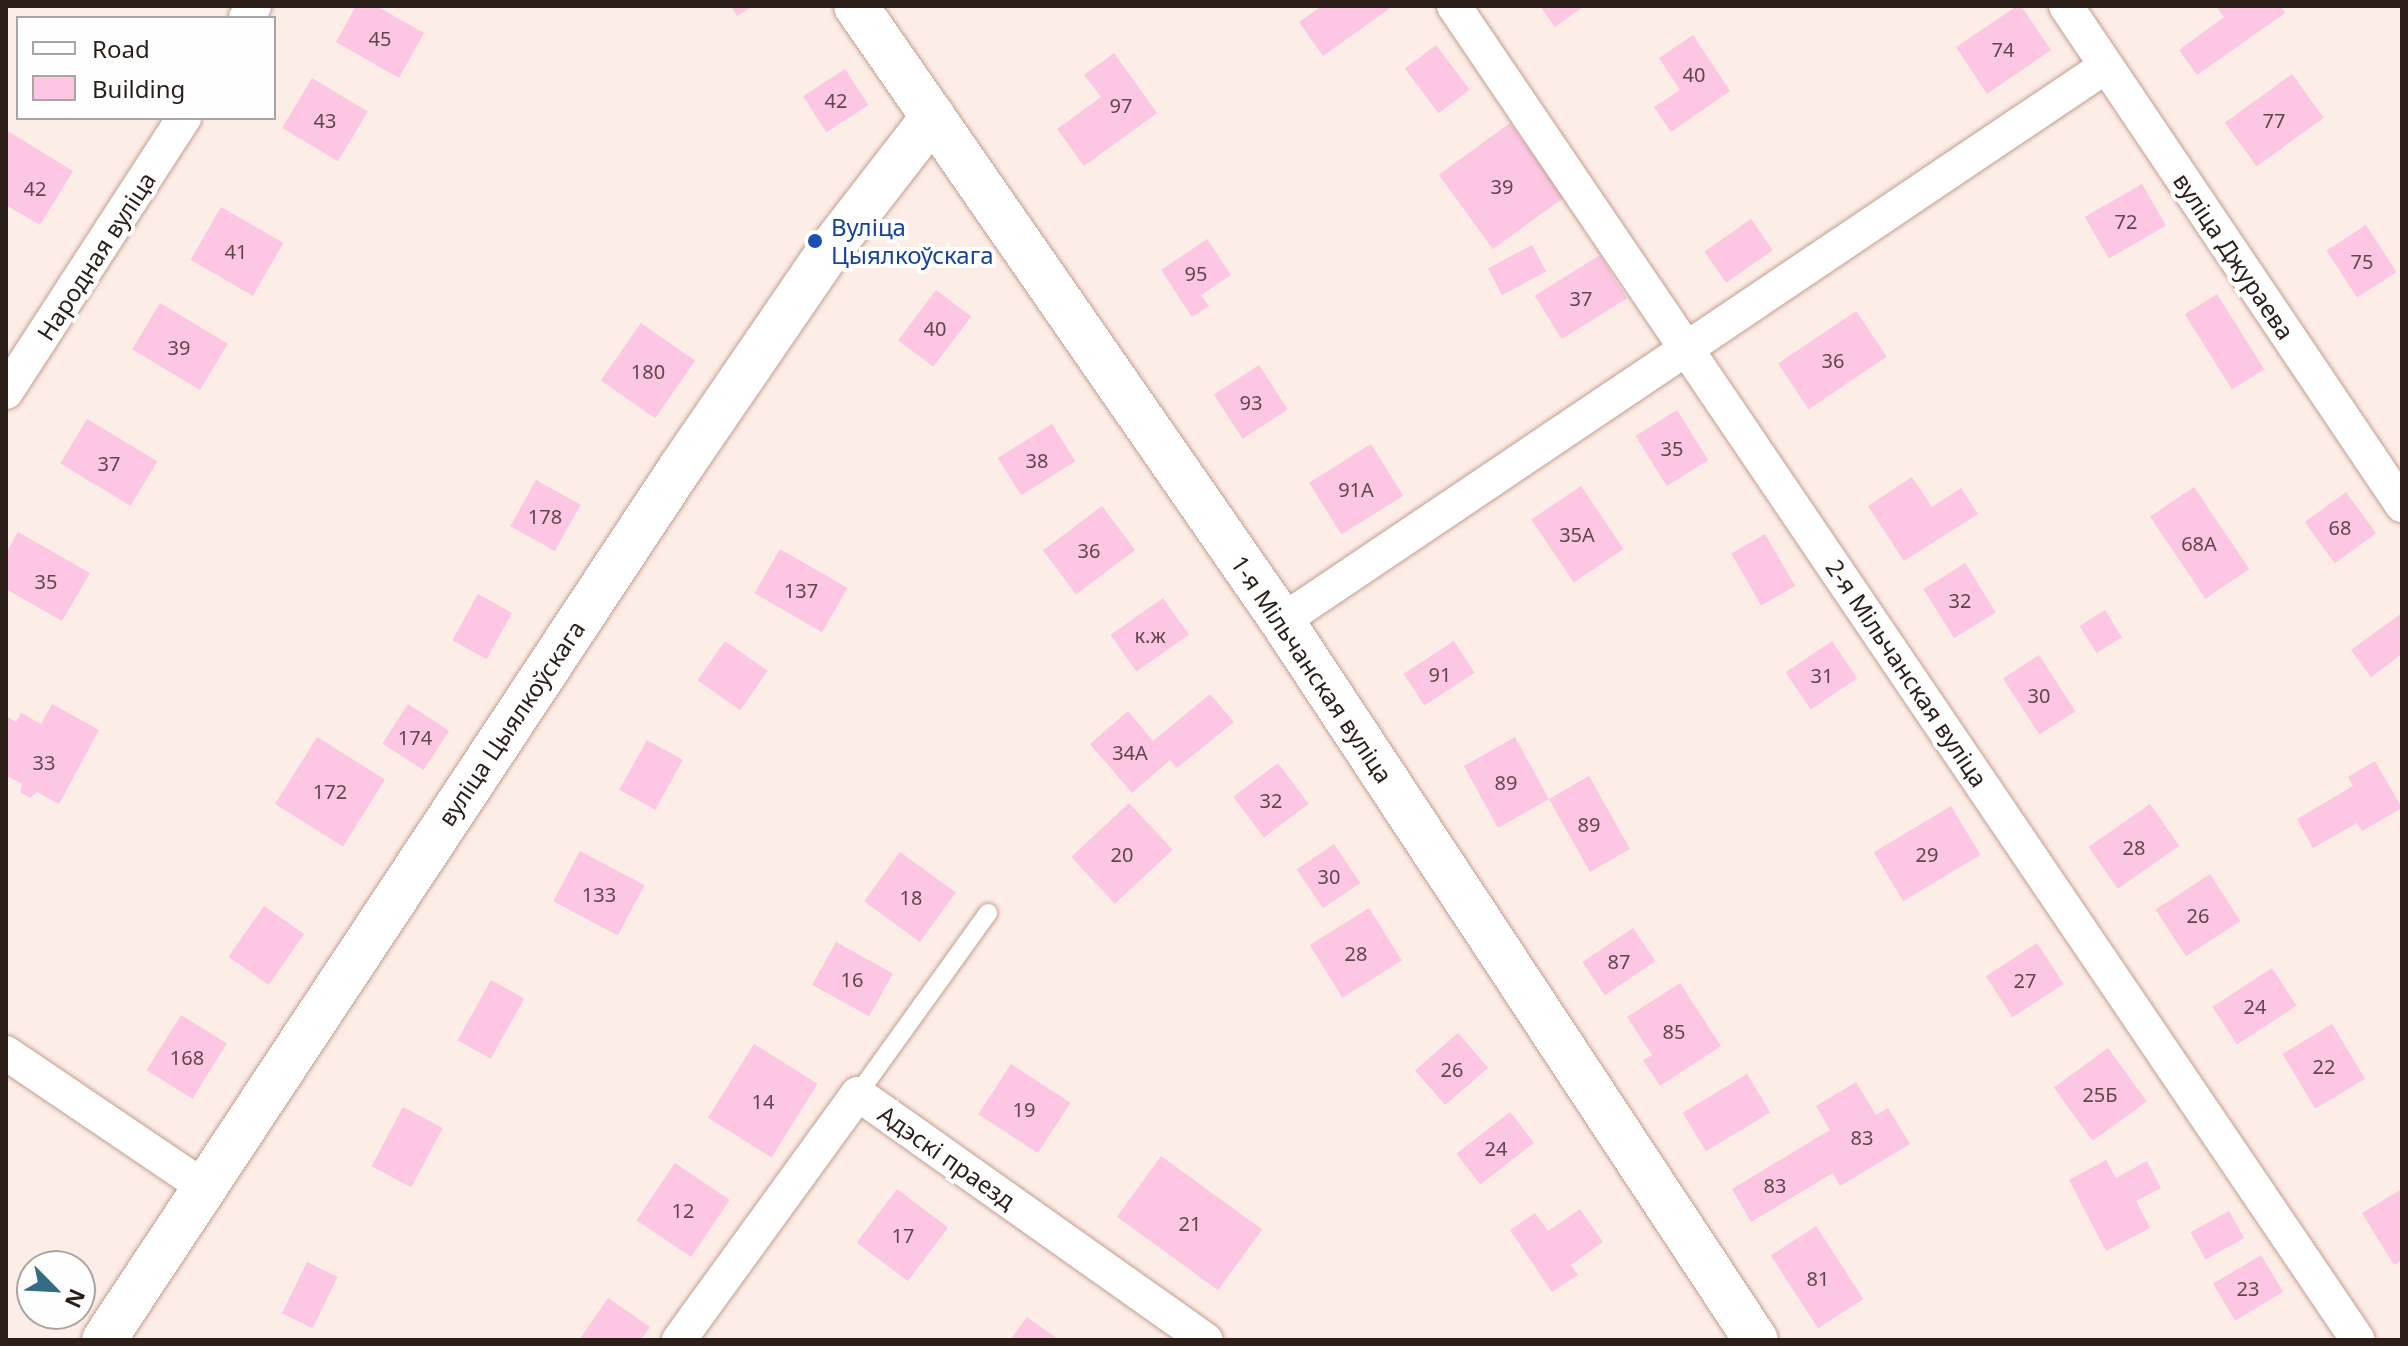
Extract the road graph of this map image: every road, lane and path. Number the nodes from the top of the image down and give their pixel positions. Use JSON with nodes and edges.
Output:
{"nodes":[{"id":1,"x":856,"y":6,"type":"edge"},
{"id":2,"x":1454,"y":6,"type":"edge"},
{"id":3,"x":2066,"y":6,"type":"edge"},
{"id":4,"x":2106,"y":66,"type":"junction"},
{"id":5,"x":933,"y":117,"type":"junction"},
{"id":6,"x":183,"y":120,"type":"edge"},
{"id":7,"x":1688,"y":349,"type":"junction"},
{"id":8,"x":6,"y":392,"type":"edge"},
{"id":9,"x":2402,"y":505,"type":"edge"},
{"id":10,"x":1282,"y":621,"type":"junction"},
{"id":11,"x":988,"y":913,"type":"dead end"},
{"id":12,"x":6,"y":1053,"type":"edge"},
{"id":13,"x":858,"y":1094,"type":"junction"},
{"id":14,"x":204,"y":1187,"type":"junction"},
{"id":15,"x":104,"y":1340,"type":"edge"},
{"id":16,"x":679,"y":1340,"type":"edge"},
{"id":17,"x":1206,"y":1340,"type":"edge"},
{"id":18,"x":1756,"y":1340,"type":"edge"},
{"id":19,"x":2358,"y":1340,"type":"edge"}],
"edges":[{"from":1,"to":5,"type":"street","name":"1-я Мільчанская вуліца"},
{"from":2,"to":7,"type":"street","name":"2-я Мільчанская вуліца"},
{"from":3,"to":4,"type":"street","name":"вуліца Джураева"},
{"from":4,"to":7,"type":"street"},
{"from":4,"to":9,"type":"street","name":"вуліца Джураева"},
{"from":5,"to":10,"type":"street","name":"1-я Мільчанская вуліца"},
{"from":5,"to":14,"type":"street","name":"вуліца Цыялкоўскага"},
{"from":6,"to":8,"type":"street","name":"Народная вуліца"},
{"from":7,"to":10,"type":"street"},
{"from":7,"to":19,"type":"street","name":"2-я Мільчанская вуліца"},
{"from":10,"to":18,"type":"street","name":"1-я Мільчанская вуліца"},
{"from":11,"to":13,"type":"lane"},
{"from":12,"to":14,"type":"street"},
{"from":13,"to":16,"type":"street","name":"Адэскі праезд"},
{"from":13,"to":17,"type":"street","name":"Адэскі праезд"},
{"from":14,"to":15,"type":"street","name":"вуліца Цыялкоўскага"}]}
